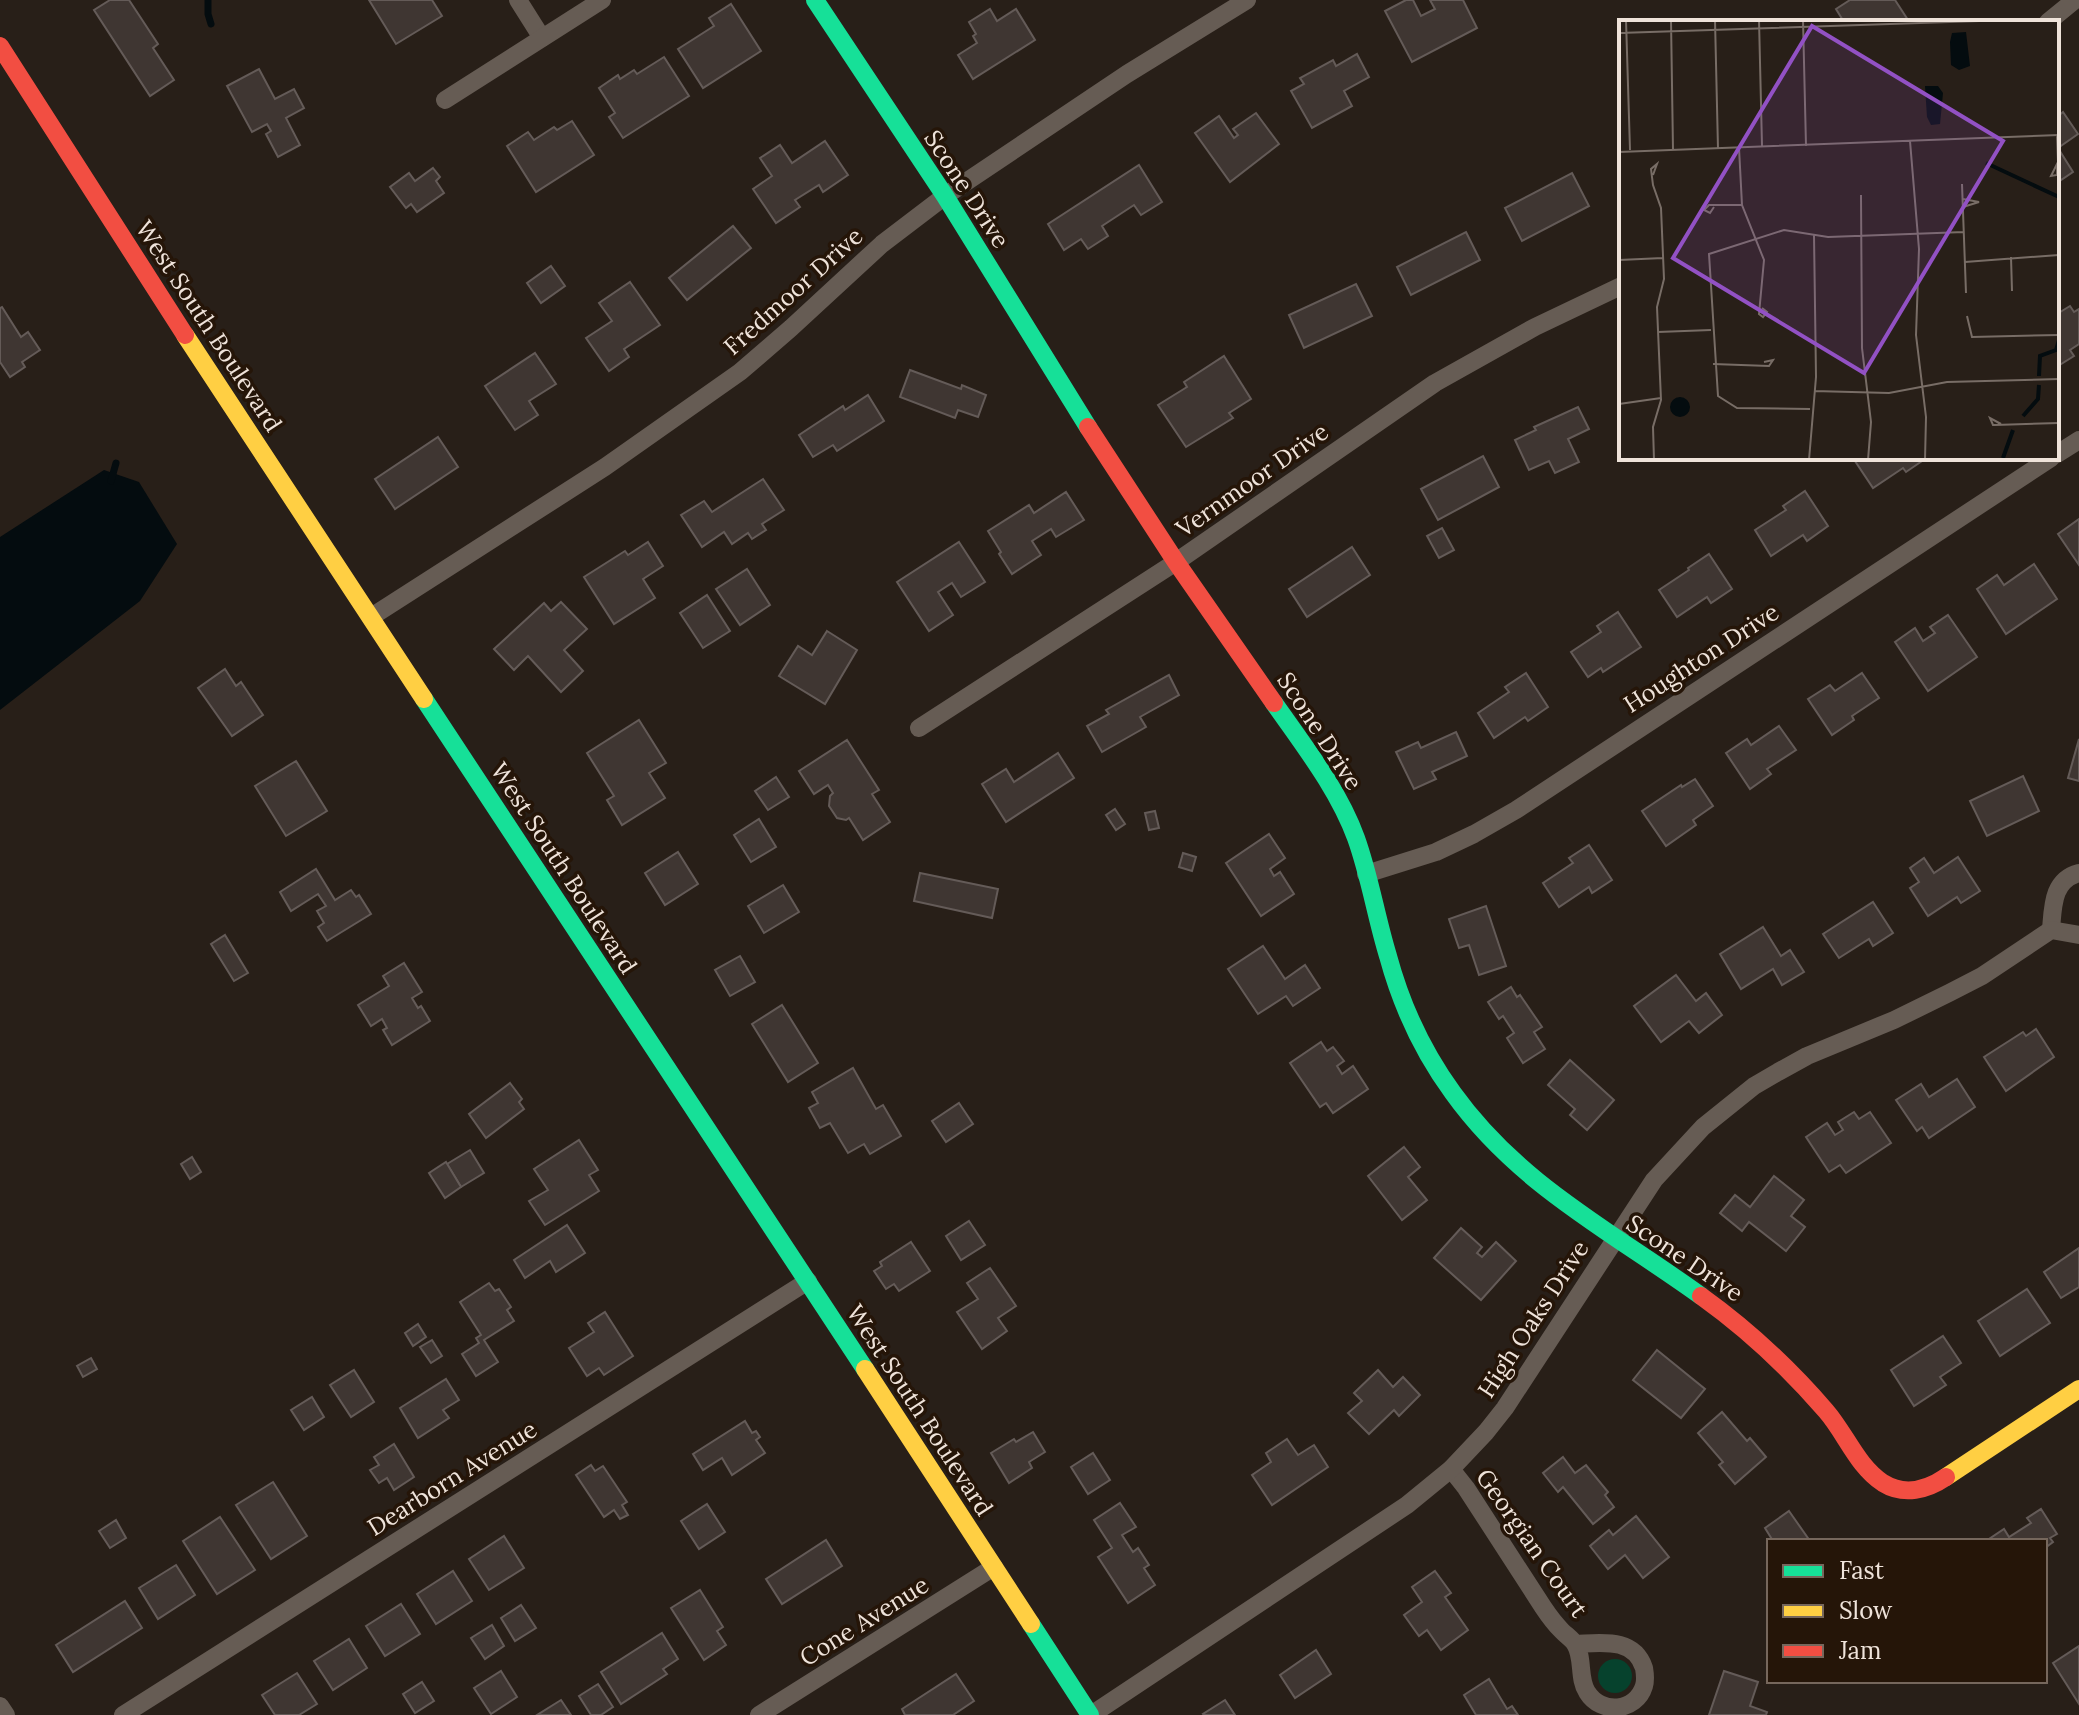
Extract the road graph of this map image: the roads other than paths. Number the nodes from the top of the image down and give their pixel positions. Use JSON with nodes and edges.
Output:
{"nodes":[{"id":1,"x":518,"y":0,"type":"edge"},
{"id":2,"x":815,"y":0,"type":"edge"},
{"id":3,"x":1247,"y":0,"type":"edge"},
{"id":4,"x":2075,"y":0,"type":"edge"},
{"id":5,"x":597,"y":1,"type":"edge"},
{"id":6,"x":2050,"y":20,"type":"edge"},
{"id":7,"x":542,"y":38,"type":"junction"},
{"id":8,"x":0,"y":46,"type":"edge"},
{"id":9,"x":445,"y":100,"type":"dead end"},
{"id":10,"x":945,"y":196,"type":"junction"},
{"id":11,"x":1619,"y":287,"type":"edge"},
{"id":12,"x":2079,"y":440,"type":"edge"},
{"id":13,"x":2059,"y":453,"type":"edge"},
{"id":14,"x":2048,"y":460,"type":"edge"},
{"id":15,"x":1176,"y":562,"type":"junction"},
{"id":16,"x":371,"y":617,"type":"junction"},
{"id":17,"x":919,"y":728,"type":"dead end"},
{"id":18,"x":2079,"y":873,"type":"edge"},
{"id":19,"x":1366,"y":874,"type":"junction"},
{"id":20,"x":2051,"y":930,"type":"junction"},
{"id":21,"x":2079,"y":935,"type":"edge"},
{"id":22,"x":1615,"y":1239,"type":"junction"},
{"id":23,"x":808,"y":1281,"type":"junction"},
{"id":24,"x":2079,"y":1389,"type":"edge"},
{"id":25,"x":1451,"y":1469,"type":"junction"},
{"id":26,"x":994,"y":1567,"type":"junction"},
{"id":27,"x":1576,"y":1644,"type":"dead end"},
{"id":28,"x":0,"y":1706,"type":"edge"},
{"id":29,"x":6,"y":1715,"type":"edge"},
{"id":30,"x":123,"y":1715,"type":"edge"},
{"id":31,"x":759,"y":1715,"type":"edge"},
{"id":32,"x":1090,"y":1715,"type":"edge"}],
"edges":[{"from":1,"to":7,"type":"street"},
{"from":2,"to":10,"type":"street","name":"Scone Drive"},
{"from":3,"to":10,"type":"street","name":"Fredmoor Drive"},
{"from":4,"to":6,"type":"street"},
{"from":5,"to":7,"type":"street"},
{"from":7,"to":9,"type":"street"},
{"from":8,"to":16,"type":"street","name":"West South Boulevard"},
{"from":10,"to":15,"type":"street","name":"Scone Drive"},
{"from":10,"to":16,"type":"street","name":"Fredmoor Drive"},
{"from":11,"to":15,"type":"street","name":"Vernmoor Drive"},
{"from":12,"to":13,"type":"street"},
{"from":14,"to":19,"type":"street","name":"Houghton Drive"},
{"from":15,"to":17,"type":"street","name":"Vernmoor Drive"},
{"from":15,"to":19,"type":"street","name":"Scone Drive"},
{"from":16,"to":23,"type":"street","name":"West South Boulevard"},
{"from":18,"to":20,"type":"street"},
{"from":19,"to":22,"type":"street","name":"Scone Drive"},
{"from":20,"to":21,"type":"street"},
{"from":20,"to":22,"type":"street","name":"High Oaks Drive"},
{"from":22,"to":24,"type":"street","name":"Scone Drive"},
{"from":22,"to":25,"type":"street","name":"High Oaks Drive"},
{"from":23,"to":26,"type":"street","name":"West South Boulevard"},
{"from":23,"to":30,"type":"street","name":"Dearborn Avenue"},
{"from":25,"to":27,"type":"street","name":"Georgian Court"},
{"from":25,"to":32,"type":"street","name":"High Oaks Drive"},
{"from":26,"to":31,"type":"street","name":"Cone Avenue"},
{"from":26,"to":32,"type":"street","name":"West South Boulevard"},
{"from":28,"to":29,"type":"street"}]}
